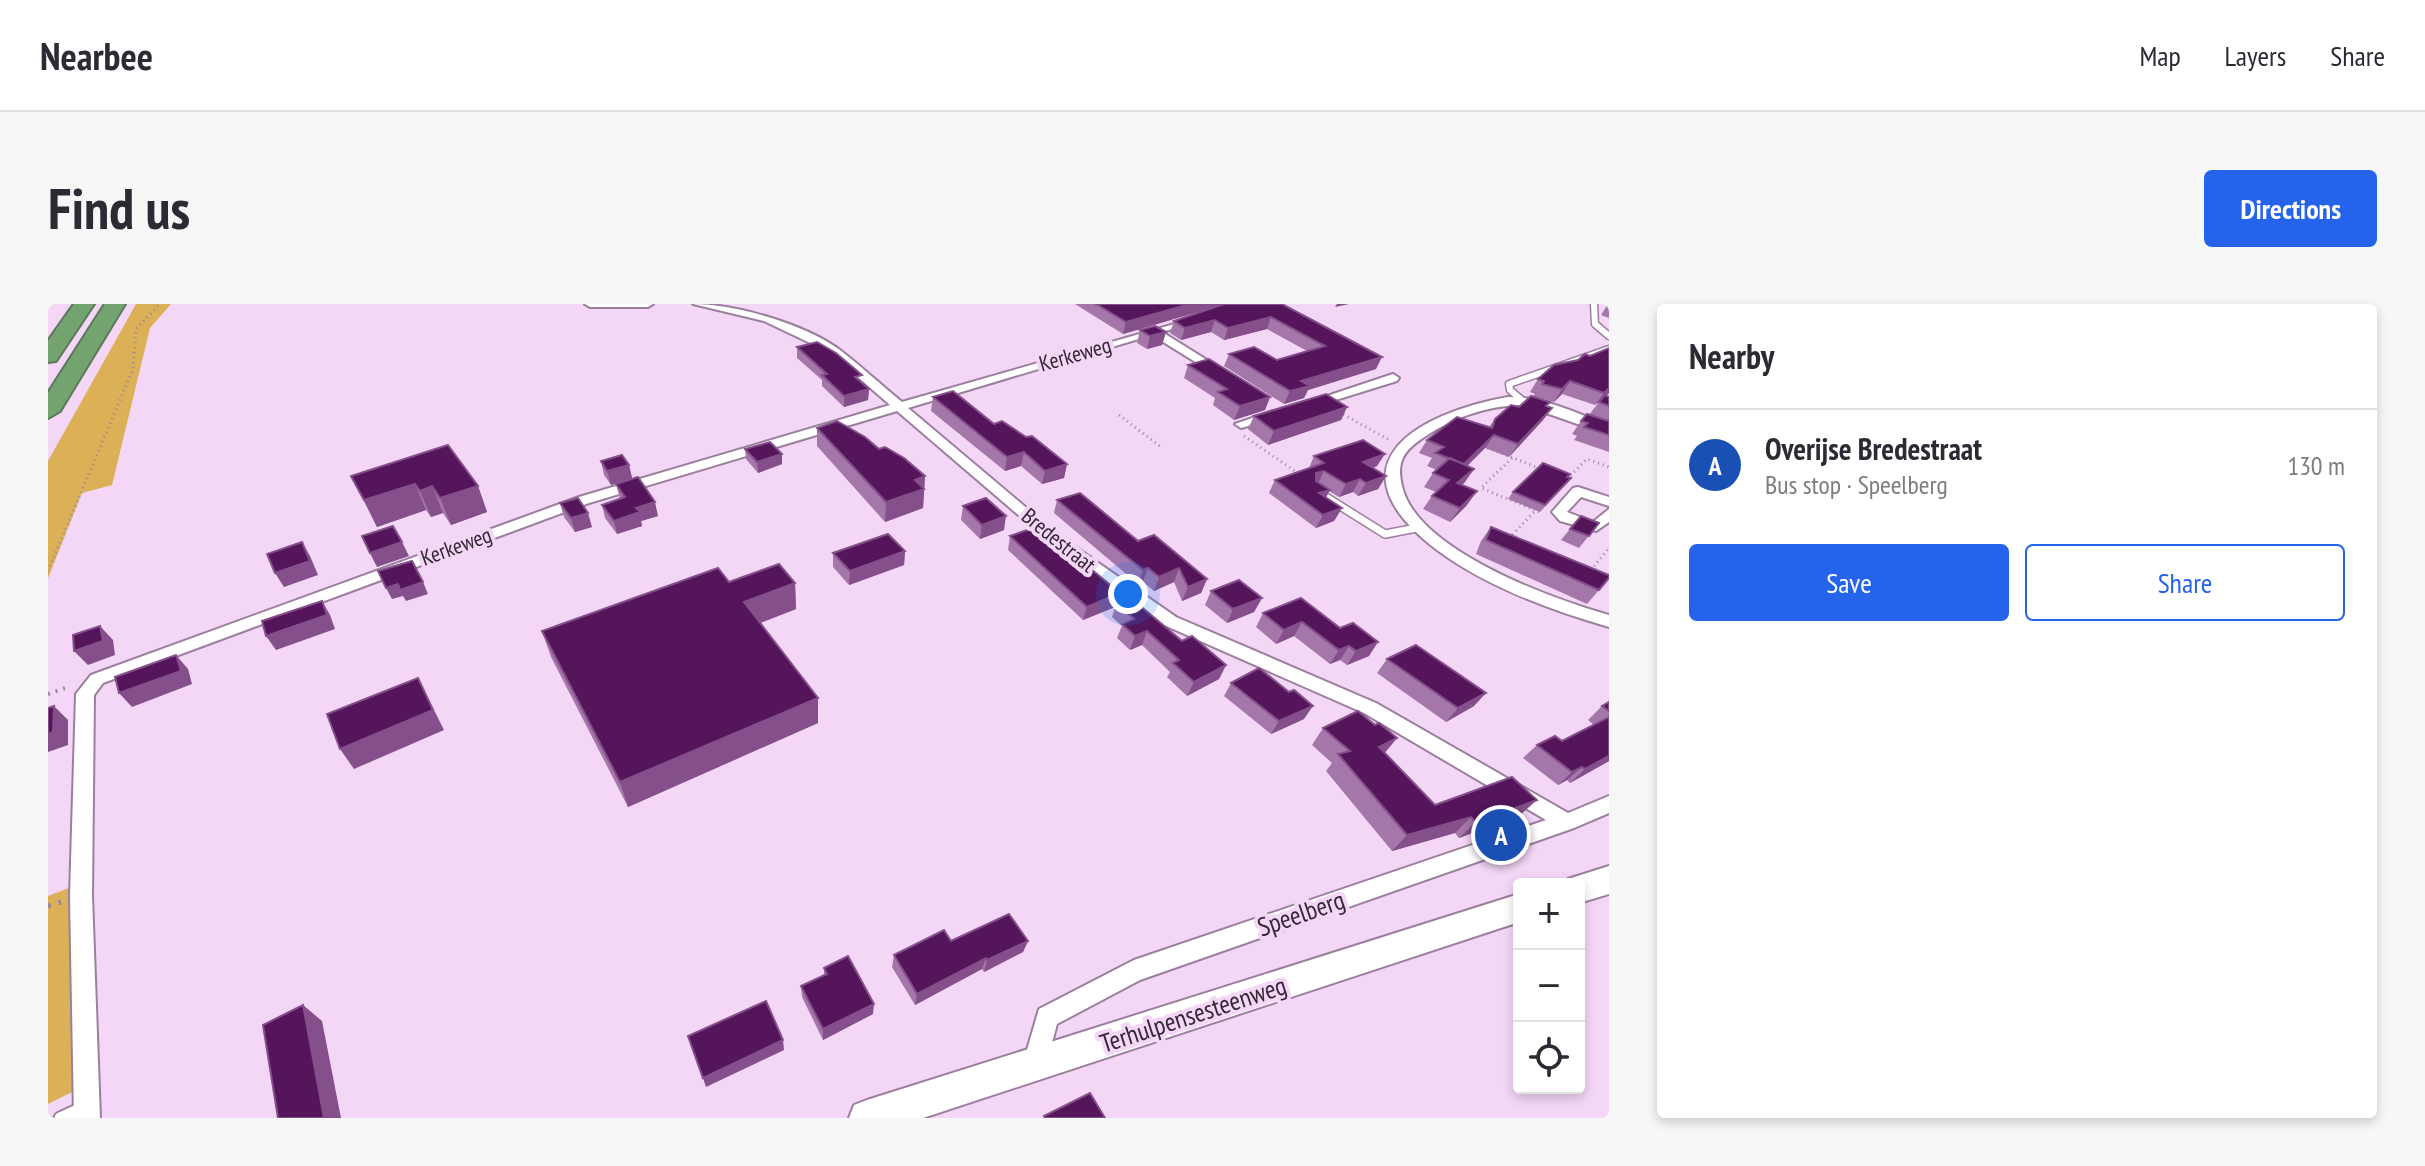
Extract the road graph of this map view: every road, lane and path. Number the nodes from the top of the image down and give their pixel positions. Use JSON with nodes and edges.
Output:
{"nodes":[{"id":1,"x":84,"y":304,"type":"edge"},
{"id":2,"x":115,"y":304,"type":"edge"},
{"id":3,"x":160,"y":304,"type":"edge"},
{"id":4,"x":590,"y":304,"type":"edge"},
{"id":5,"x":648,"y":304,"type":"edge"},
{"id":6,"x":698,"y":304,"type":"edge"},
{"id":7,"x":1594,"y":304,"type":"edge"},
{"id":8,"x":1207,"y":316,"type":"edge"},
{"id":9,"x":1153,"y":331,"type":"junction"},
{"id":10,"x":1609,"y":336,"type":"edge"},
{"id":11,"x":1609,"y":349,"type":"edge"},
{"id":12,"x":48,"y":356,"type":"edge"},
{"id":13,"x":1393,"y":378,"type":"dead end"},
{"id":14,"x":1231,"y":380,"type":"edge"},
{"id":15,"x":1320,"y":400,"type":"junction"},
{"id":16,"x":1523,"y":401,"type":"junction"},
{"id":17,"x":1270,"y":404,"type":"edge"},
{"id":18,"x":899,"y":406,"type":"junction"},
{"id":19,"x":1296,"y":408,"type":"edge"},
{"id":20,"x":48,"y":411,"type":"edge"},
{"id":21,"x":1609,"y":412,"type":"edge"},
{"id":22,"x":1119,"y":415,"type":"dead end"},
{"id":23,"x":1446,"y":422,"type":"junction"},
{"id":24,"x":1590,"y":424,"type":"junction"},
{"id":25,"x":1241,"y":429,"type":"joint"},
{"id":26,"x":1609,"y":431,"type":"edge"},
{"id":27,"x":1379,"y":434,"type":"dead end"},
{"id":28,"x":1482,"y":435,"type":"joint"},
{"id":29,"x":1161,"y":447,"type":"dead end"},
{"id":30,"x":1512,"y":458,"type":"junction"},
{"id":31,"x":1609,"y":467,"type":"edge"},
{"id":32,"x":1553,"y":474,"type":"edge"},
{"id":33,"x":1315,"y":490,"type":"joint"},
{"id":34,"x":1578,"y":491,"type":"junction"},
{"id":35,"x":1609,"y":502,"type":"edge"},
{"id":36,"x":1536,"y":510,"type":"junction"},
{"id":37,"x":1609,"y":513,"type":"edge"},
{"id":38,"x":1565,"y":518,"type":"junction"},
{"id":39,"x":1422,"y":527,"type":"junction"},
{"id":40,"x":1525,"y":541,"type":"edge"},
{"id":41,"x":1609,"y":548,"type":"edge"},
{"id":42,"x":1578,"y":564,"type":"edge"},
{"id":43,"x":48,"y":571,"type":"edge"},
{"id":44,"x":1609,"y":621,"type":"edge"},
{"id":45,"x":1609,"y":804,"type":"edge"},
{"id":46,"x":1567,"y":822,"type":"junction"},
{"id":47,"x":1609,"y":880,"type":"edge"},
{"id":48,"x":1585,"y":887,"type":"edge"},
{"id":49,"x":1513,"y":910,"type":"edge"},
{"id":50,"x":1034,"y":1067,"type":"junction"},
{"id":51,"x":87,"y":1112,"type":"edge"},
{"id":52,"x":60,"y":1118,"type":"edge"},
{"id":53,"x":867,"y":1118,"type":"edge"}],
"edges":[{"from":1,"to":12,"type":"highway"},
{"from":2,"to":20,"type":"highway"},
{"from":3,"to":43,"type":"path"},
{"from":4,"to":5,"type":"street"},
{"from":6,"to":18,"type":"street","name":"Bredestraat"},
{"from":7,"to":10,"type":"lane"},
{"from":8,"to":9,"type":"street","name":"Kerkeweg"},
{"from":9,"to":14,"type":"street"},
{"from":9,"to":18,"type":"street","name":"Kerkeweg"},
{"from":11,"to":16,"type":"lane"},
{"from":13,"to":15,"type":"street"},
{"from":15,"to":19,"type":"street"},
{"from":15,"to":27,"type":"path"},
{"from":16,"to":23,"type":"street"},
{"from":16,"to":24,"type":"street"},
{"from":17,"to":25,"type":"street"},
{"from":18,"to":46,"type":"street","name":"Bredestraat"},
{"from":18,"to":51,"type":"street","name":"Kerkeweg"},
{"from":21,"to":24,"type":"street"},
{"from":22,"to":29,"type":"path"},
{"from":23,"to":28,"type":"lane"},
{"from":23,"to":39,"type":"street"},
{"from":24,"to":26,"type":"street"},
{"from":25,"to":33,"type":"path"},
{"from":28,"to":30,"type":"path"},
{"from":30,"to":32,"type":"path"},
{"from":30,"to":36,"type":"path"},
{"from":31,"to":34,"type":"path"},
{"from":33,"to":39,"type":"lane"},
{"from":34,"to":35,"type":"street"},
{"from":34,"to":38,"type":"street"},
{"from":36,"to":38,"type":"path"},
{"from":36,"to":40,"type":"path"},
{"from":37,"to":38,"type":"street"},
{"from":39,"to":44,"type":"street"},
{"from":41,"to":42,"type":"path"},
{"from":45,"to":46,"type":"street","name":"Speelberg"},
{"from":46,"to":50,"type":"street","name":"Speelberg"},
{"from":47,"to":48,"type":"main road"},
{"from":49,"to":50,"type":"main road","name":"Terhulpensesteenweg"},
{"from":50,"to":53,"type":"main road","name":"Terhulpensesteenweg"},
{"from":51,"to":52,"type":"lane"}]}
